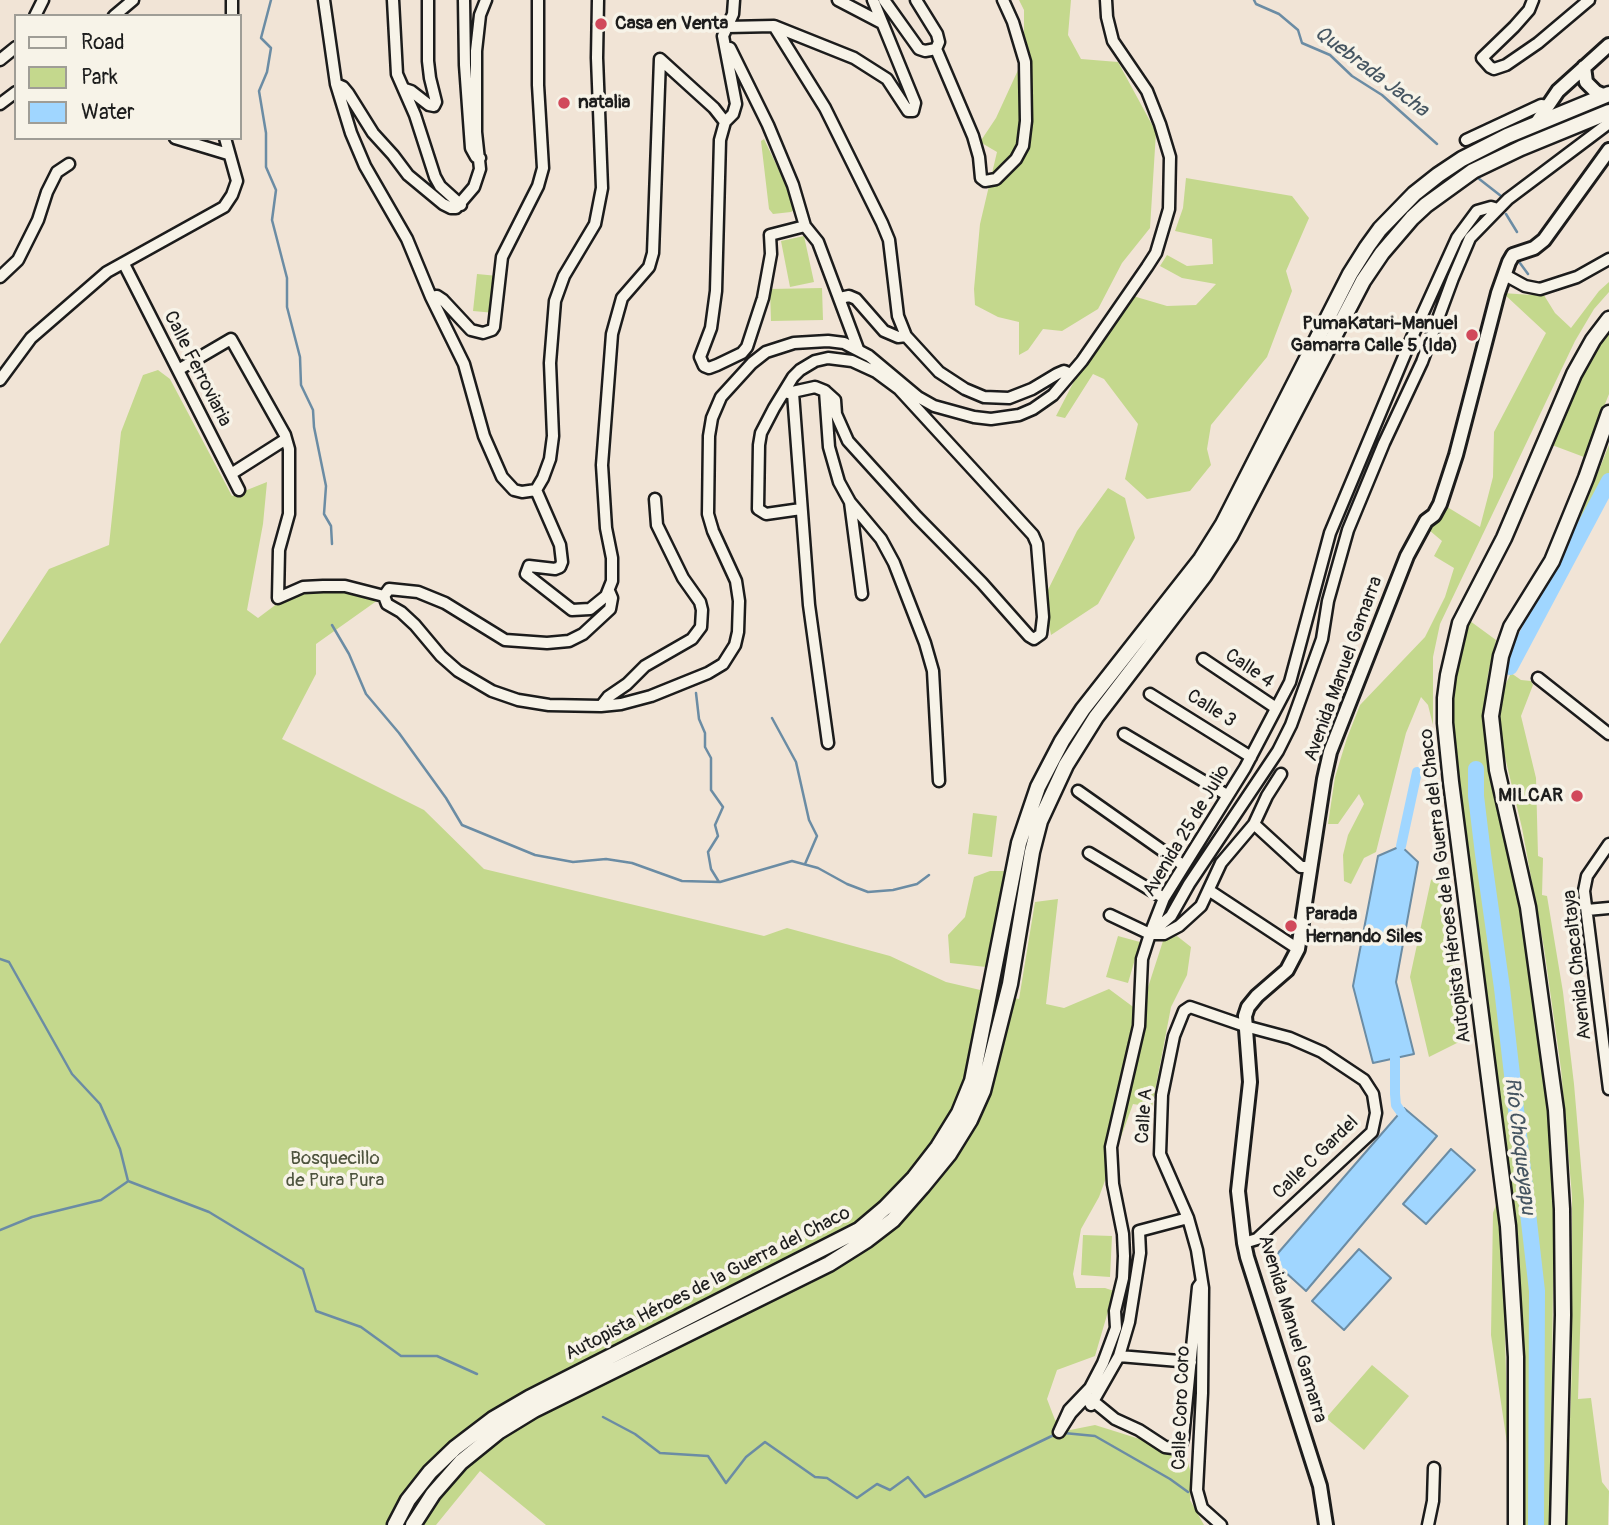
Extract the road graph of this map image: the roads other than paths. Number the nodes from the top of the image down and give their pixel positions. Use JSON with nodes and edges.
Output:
{"nodes":[{"id":1,"x":133,"y":0,"type":"edge"},
{"id":2,"x":324,"y":0,"type":"edge"},
{"id":3,"x":393,"y":0,"type":"edge"},
{"id":4,"x":428,"y":0,"type":"edge"},
{"id":5,"x":464,"y":0,"type":"edge"},
{"id":6,"x":486,"y":0,"type":"edge"},
{"id":7,"x":538,"y":0,"type":"edge"},
{"id":8,"x":598,"y":0,"type":"edge"},
{"id":9,"x":734,"y":0,"type":"edge"},
{"id":10,"x":838,"y":0,"type":"edge"},
{"id":11,"x":873,"y":0,"type":"edge"},
{"id":12,"x":884,"y":0,"type":"edge"},
{"id":13,"x":916,"y":0,"type":"edge"},
{"id":14,"x":1003,"y":0,"type":"edge"},
{"id":15,"x":1106,"y":0,"type":"edge"},
{"id":16,"x":1589,"y":0,"type":"edge"},
{"id":17,"x":1529,"y":3,"type":"edge"},
{"id":18,"x":116,"y":14,"type":"edge"},
{"id":19,"x":882,"y":23,"type":"junction"},
{"id":20,"x":774,"y":26,"type":"junction"},
{"id":21,"x":726,"y":28,"type":"junction"},
{"id":22,"x":1609,"y":45,"type":"edge"},
{"id":23,"x":14,"y":49,"type":"edge"},
{"id":24,"x":936,"y":50,"type":"junction"},
{"id":25,"x":0,"y":60,"type":"edge"},
{"id":26,"x":1584,"y":67,"type":"junction"},
{"id":27,"x":336,"y":85,"type":"junction"},
{"id":28,"x":405,"y":89,"type":"junction"},
{"id":29,"x":1607,"y":95,"type":"edge"},
{"id":30,"x":1548,"y":106,"type":"junction"},
{"id":31,"x":1609,"y":113,"type":"edge"},
{"id":32,"x":725,"y":121,"type":"junction"},
{"id":33,"x":1609,"y":123,"type":"edge"},
{"id":34,"x":1535,"y":125,"type":"junction"},
{"id":35,"x":181,"y":140,"type":"edge"},
{"id":36,"x":225,"y":140,"type":"edge"},
{"id":37,"x":1466,"y":140,"type":"dead end"},
{"id":38,"x":1609,"y":150,"type":"edge"},
{"id":39,"x":228,"y":155,"type":"junction"},
{"id":40,"x":480,"y":158,"type":"junction"},
{"id":41,"x":69,"y":164,"type":"dead end"},
{"id":42,"x":461,"y":205,"type":"junction"},
{"id":43,"x":1497,"y":209,"type":"junction"},
{"id":44,"x":805,"y":226,"type":"junction"},
{"id":45,"x":1609,"y":259,"type":"edge"},
{"id":46,"x":124,"y":264,"type":"junction"},
{"id":47,"x":1609,"y":265,"type":"edge"},
{"id":48,"x":1505,"y":275,"type":"junction"},
{"id":49,"x":0,"y":277,"type":"edge"},
{"id":50,"x":1590,"y":277,"type":"dead end"},
{"id":51,"x":431,"y":297,"type":"junction"},
{"id":52,"x":840,"y":298,"type":"junction"},
{"id":53,"x":1609,"y":319,"type":"edge"},
{"id":54,"x":906,"y":336,"type":"junction"},
{"id":55,"x":747,"y":347,"type":"junction"},
{"id":56,"x":858,"y":349,"type":"junction"},
{"id":57,"x":762,"y":355,"type":"junction"},
{"id":58,"x":178,"y":370,"type":"junction"},
{"id":59,"x":1071,"y":374,"type":"junction"},
{"id":60,"x":0,"y":380,"type":"edge"},
{"id":61,"x":825,"y":391,"type":"junction"},
{"id":62,"x":788,"y":393,"type":"junction"},
{"id":63,"x":1609,"y":413,"type":"edge"},
{"id":64,"x":286,"y":439,"type":"junction"},
{"id":65,"x":231,"y":474,"type":"junction"},
{"id":66,"x":239,"y":490,"type":"dead end"},
{"id":67,"x":536,"y":490,"type":"junction"},
{"id":68,"x":655,"y":499,"type":"dead end"},
{"id":69,"x":850,"y":502,"type":"junction"},
{"id":70,"x":801,"y":509,"type":"junction"},
{"id":71,"x":609,"y":590,"type":"junction"},
{"id":72,"x":862,"y":594,"type":"dead end"},
{"id":73,"x":384,"y":596,"type":"junction"},
{"id":74,"x":1203,"y":659,"type":"dead end"},
{"id":75,"x":1538,"y":678,"type":"dead end"},
{"id":76,"x":1150,"y":694,"type":"dead end"},
{"id":77,"x":601,"y":706,"type":"junction"},
{"id":78,"x":1276,"y":708,"type":"junction"},
{"id":79,"x":1124,"y":734,"type":"dead end"},
{"id":80,"x":1609,"y":734,"type":"edge"},
{"id":81,"x":828,"y":743,"type":"dead end"},
{"id":82,"x":1251,"y":757,"type":"junction"},
{"id":83,"x":1281,"y":774,"type":"dead end"},
{"id":84,"x":939,"y":782,"type":"dead end"},
{"id":85,"x":1078,"y":791,"type":"dead end"},
{"id":86,"x":1227,"y":795,"type":"junction"},
{"id":87,"x":1254,"y":824,"type":"junction"},
{"id":88,"x":1609,"y":844,"type":"edge"},
{"id":89,"x":1089,"y":853,"type":"dead end"},
{"id":90,"x":1183,"y":865,"type":"junction"},
{"id":91,"x":1310,"y":867,"type":"junction"},
{"id":92,"x":1210,"y":891,"type":"junction"},
{"id":93,"x":1164,"y":898,"type":"junction"},
{"id":94,"x":1609,"y":908,"type":"edge"},
{"id":95,"x":1587,"y":910,"type":"junction"},
{"id":96,"x":1110,"y":915,"type":"dead end"},
{"id":97,"x":1150,"y":934,"type":"junction"},
{"id":98,"x":1298,"y":948,"type":"junction"},
{"id":99,"x":1245,"y":1026,"type":"junction"},
{"id":100,"x":1609,"y":1089,"type":"edge"},
{"id":101,"x":1188,"y":1218,"type":"junction"},
{"id":102,"x":1244,"y":1243,"type":"junction"},
{"id":103,"x":1201,"y":1283,"type":"junction"},
{"id":104,"x":1119,"y":1356,"type":"junction"},
{"id":105,"x":1191,"y":1362,"type":"junction"},
{"id":106,"x":1090,"y":1398,"type":"junction"},
{"id":107,"x":1434,"y":1468,"type":"dead end"},
{"id":108,"x":395,"y":1525,"type":"edge"},
{"id":109,"x":413,"y":1525,"type":"edge"},
{"id":110,"x":1221,"y":1525,"type":"edge"},
{"id":111,"x":1326,"y":1525,"type":"edge"},
{"id":112,"x":1428,"y":1525,"type":"edge"},
{"id":113,"x":1516,"y":1525,"type":"edge"},
{"id":114,"x":1559,"y":1525,"type":"edge"}],
"edges":[{"from":1,"to":18,"type":"street"},
{"from":2,"to":27,"type":"street"},
{"from":3,"to":28,"type":"street"},
{"from":4,"to":28,"type":"street"},
{"from":5,"to":40,"type":"street"},
{"from":6,"to":40,"type":"street"},
{"from":7,"to":51,"type":"street"},
{"from":8,"to":67,"type":"street"},
{"from":9,"to":21,"type":"street"},
{"from":10,"to":19,"type":"street"},
{"from":11,"to":19,"type":"street"},
{"from":12,"to":24,"type":"street"},
{"from":13,"to":24,"type":"street"},
{"from":14,"to":24,"type":"street"},
{"from":15,"to":59,"type":"street"},
{"from":16,"to":17,"type":"street"},
{"from":19,"to":20,"type":"street"},
{"from":20,"to":21,"type":"street"},
{"from":20,"to":54,"type":"street"},
{"from":21,"to":32,"type":"street"},
{"from":21,"to":44,"type":"street"},
{"from":22,"to":26,"type":"main road"},
{"from":23,"to":25,"type":"street"},
{"from":26,"to":29,"type":"main road"},
{"from":26,"to":30,"type":"main road"},
{"from":27,"to":42,"type":"street"},
{"from":27,"to":51,"type":"street"},
{"from":28,"to":42,"type":"street"},
{"from":29,"to":34,"type":"highway","name":"Autopista Héroes de la Guerra del Chaco"},
{"from":30,"to":34,"type":"main road"},
{"from":30,"to":37,"type":"street"},
{"from":31,"to":109,"type":"highway","name":"Autopista Héroes de la Guerra del Chaco"},
{"from":32,"to":55,"type":"street"},
{"from":32,"to":71,"type":"street"},
{"from":33,"to":43,"type":"street","name":"Avenida 25 de Julio"},
{"from":34,"to":108,"type":"highway","name":"Autopista Héroes de la Guerra del Chaco"},
{"from":35,"to":39,"type":"street"},
{"from":36,"to":39,"type":"street"},
{"from":38,"to":48,"type":"main road","name":"Avenida Manuel Gamarra"},
{"from":39,"to":46,"type":"street"},
{"from":40,"to":42,"type":"street"},
{"from":41,"to":49,"type":"street"},
{"from":43,"to":78,"type":"street","name":"Avenida 25 de Julio"},
{"from":43,"to":97,"type":"street","name":"Avenida 25 de Julio"},
{"from":44,"to":52,"type":"street"},
{"from":44,"to":55,"type":"street"},
{"from":45,"to":48,"type":"street"},
{"from":46,"to":58,"type":"street","name":"Calle Ferroviaria"},
{"from":46,"to":60,"type":"street"},
{"from":47,"to":50,"type":"street"},
{"from":48,"to":91,"type":"main road","name":"Avenida Manuel Gamarra"},
{"from":51,"to":67,"type":"street"},
{"from":52,"to":54,"type":"street"},
{"from":52,"to":56,"type":"street"},
{"from":53,"to":113,"type":"highway","name":"Autopista Héroes de la Guerra del Chaco"},
{"from":54,"to":59,"type":"street"},
{"from":55,"to":57,"type":"street"},
{"from":56,"to":57,"type":"street"},
{"from":56,"to":59,"type":"street"},
{"from":57,"to":77,"type":"street"},
{"from":58,"to":64,"type":"street"},
{"from":58,"to":65,"type":"street","name":"Calle Ferroviaria"},
{"from":61,"to":62,"type":"street"},
{"from":61,"to":62,"type":"street"},
{"from":61,"to":69,"type":"street"},
{"from":62,"to":70,"type":"street"},
{"from":62,"to":70,"type":"street"},
{"from":63,"to":114,"type":"highway"},
{"from":64,"to":65,"type":"street"},
{"from":64,"to":73,"type":"street"},
{"from":65,"to":66,"type":"street","name":"Calle Ferroviaria"},
{"from":67,"to":71,"type":"street"},
{"from":68,"to":77,"type":"street"},
{"from":69,"to":72,"type":"street"},
{"from":69,"to":84,"type":"street"},
{"from":70,"to":81,"type":"street"},
{"from":71,"to":73,"type":"street"},
{"from":73,"to":77,"type":"street"},
{"from":74,"to":78,"type":"street","name":"Calle 4"},
{"from":75,"to":80,"type":"street"},
{"from":76,"to":82,"type":"street","name":"Calle 3"},
{"from":78,"to":82,"type":"street","name":"Avenida 25 de Julio"},
{"from":79,"to":86,"type":"street"},
{"from":82,"to":86,"type":"street","name":"Avenida 25 de Julio"},
{"from":83,"to":87,"type":"street"},
{"from":85,"to":90,"type":"street"},
{"from":86,"to":90,"type":"street","name":"Avenida 25 de Julio"},
{"from":87,"to":91,"type":"street"},
{"from":87,"to":92,"type":"street"},
{"from":88,"to":95,"type":"street","name":"Avenida Chacaltaya"},
{"from":89,"to":93,"type":"street"},
{"from":90,"to":93,"type":"street","name":"Avenida 25 de Julio"},
{"from":91,"to":98,"type":"main road","name":"Avenida Manuel Gamarra"},
{"from":92,"to":97,"type":"street"},
{"from":92,"to":98,"type":"street"},
{"from":93,"to":97,"type":"street","name":"Avenida 25 de Julio"},
{"from":94,"to":95,"type":"street"},
{"from":95,"to":100,"type":"street","name":"Avenida Chacaltaya"},
{"from":96,"to":97,"type":"street"},
{"from":97,"to":106,"type":"street"},
{"from":98,"to":99,"type":"main road","name":"Avenida Manuel Gamarra"},
{"from":99,"to":101,"type":"street","name":"Calle A"},
{"from":99,"to":102,"type":"main road","name":"Avenida Manuel Gamarra"},
{"from":99,"to":102,"type":"street","name":"Calle C Gardel"},
{"from":101,"to":103,"type":"street","name":"Calle A"},
{"from":101,"to":104,"type":"street"},
{"from":102,"to":111,"type":"main road","name":"Avenida Manuel Gamarra"},
{"from":103,"to":105,"type":"street"},
{"from":103,"to":110,"type":"street","name":"Calle Coro Coro"},
{"from":104,"to":105,"type":"street"},
{"from":104,"to":106,"type":"street"},
{"from":105,"to":106,"type":"street"},
{"from":107,"to":112,"type":"street"}]}
